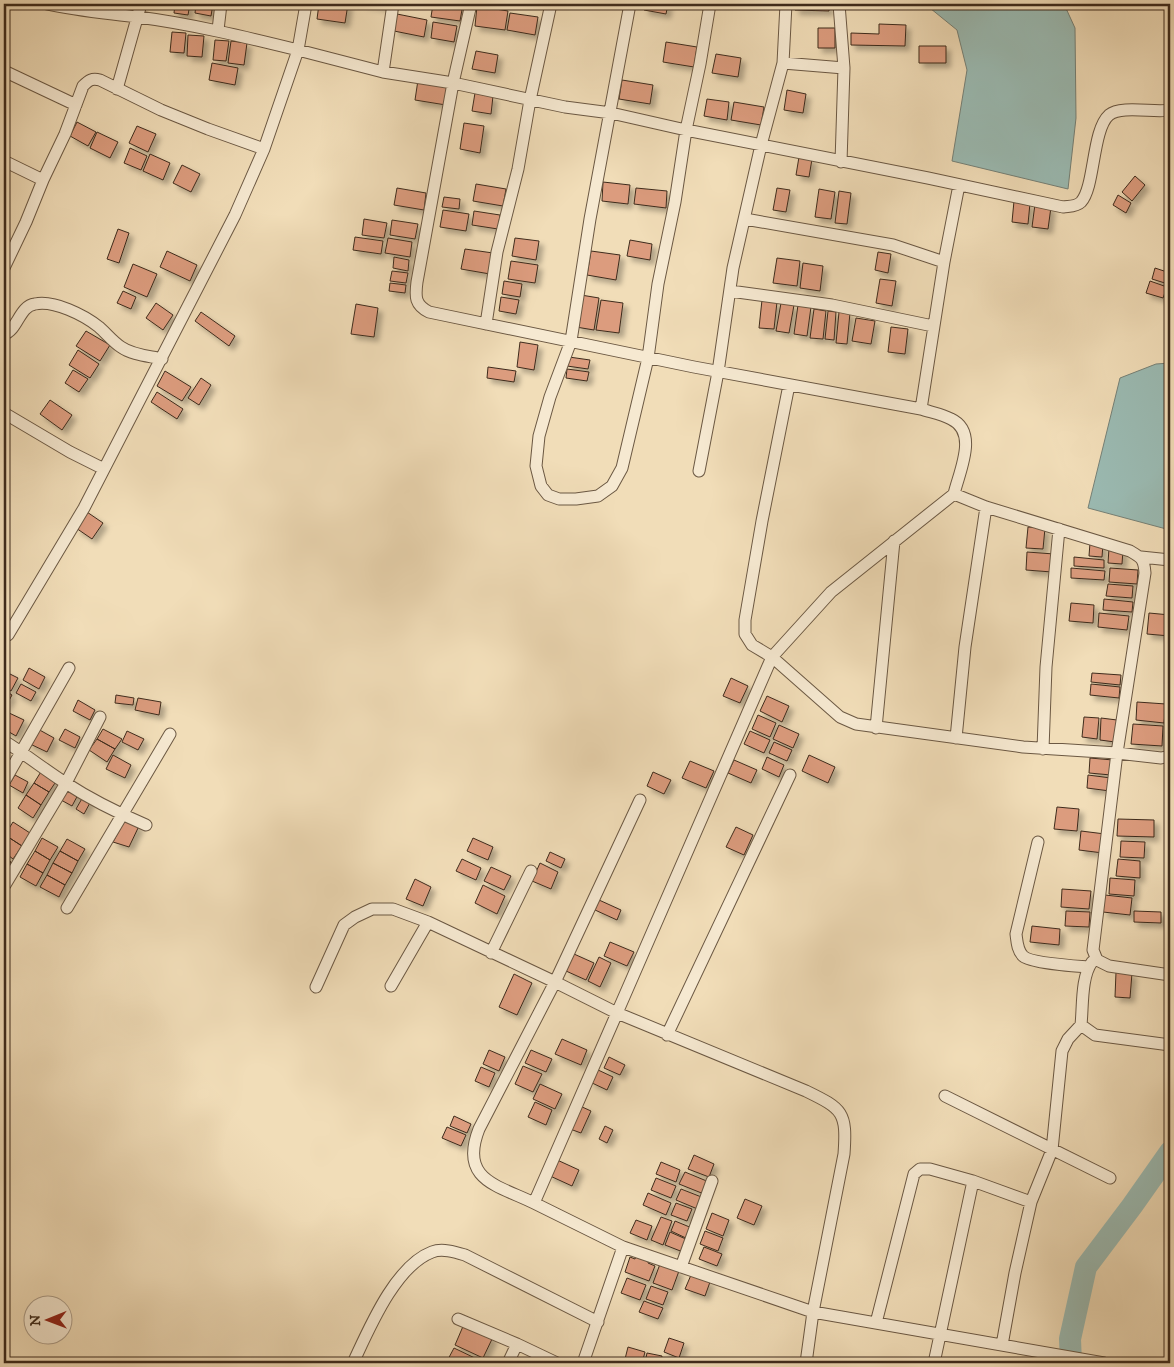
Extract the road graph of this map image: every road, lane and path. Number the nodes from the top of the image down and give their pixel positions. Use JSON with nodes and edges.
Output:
{"nodes":[{"id":1,"x":141,"y":4,"type":"edge"},
{"id":2,"x":222,"y":4,"type":"edge"},
{"id":3,"x":306,"y":4,"type":"edge"},
{"id":4,"x":393,"y":4,"type":"edge"},
{"id":5,"x":470,"y":4,"type":"edge"},
{"id":6,"x":551,"y":4,"type":"edge"},
{"id":7,"x":630,"y":4,"type":"edge"},
{"id":8,"x":710,"y":4,"type":"edge"},
{"id":9,"x":786,"y":4,"type":"edge"},
{"id":10,"x":839,"y":4,"type":"edge"},
{"id":11,"x":55,"y":5,"type":"edge"},
{"id":12,"x":139,"y":17,"type":"junction"},
{"id":13,"x":218,"y":30,"type":"junction"},
{"id":14,"x":298,"y":50,"type":"junction"},
{"id":15,"x":783,"y":63,"type":"junction"},
{"id":16,"x":844,"y":68,"type":"junction"},
{"id":17,"x":4,"y":71,"type":"edge"},
{"id":18,"x":383,"y":72,"type":"junction"},
{"id":19,"x":453,"y":83,"type":"junction"},
{"id":20,"x":117,"y":89,"type":"junction"},
{"id":21,"x":530,"y":100,"type":"junction"},
{"id":22,"x":76,"y":105,"type":"junction"},
{"id":23,"x":1170,"y":110,"type":"edge"},
{"id":24,"x":611,"y":113,"type":"junction"},
{"id":25,"x":686,"y":130,"type":"junction"},
{"id":26,"x":761,"y":145,"type":"junction"},
{"id":27,"x":264,"y":149,"type":"junction"},
{"id":28,"x":4,"y":161,"type":"edge"},
{"id":29,"x":841,"y":162,"type":"junction"},
{"id":30,"x":43,"y":180,"type":"junction"},
{"id":31,"x":959,"y":185,"type":"junction"},
{"id":32,"x":745,"y":219,"type":"junction"},
{"id":33,"x":944,"y":262,"type":"junction"},
{"id":34,"x":4,"y":268,"type":"edge"},
{"id":35,"x":730,"y":291,"type":"junction"},
{"id":36,"x":486,"y":324,"type":"junction"},
{"id":37,"x":933,"y":326,"type":"junction"},
{"id":38,"x":4,"y":334,"type":"edge"},
{"id":39,"x":571,"y":342,"type":"junction"},
{"id":40,"x":162,"y":358,"type":"junction"},
{"id":41,"x":648,"y":358,"type":"junction"},
{"id":42,"x":718,"y":372,"type":"junction"},
{"id":43,"x":789,"y":385,"type":"junction"},
{"id":44,"x":920,"y":409,"type":"junction"},
{"id":45,"x":4,"y":413,"type":"edge"},
{"id":46,"x":104,"y":469,"type":"junction"},
{"id":47,"x":699,"y":471,"type":"dead end"},
{"id":48,"x":954,"y":494,"type":"junction"},
{"id":49,"x":986,"y":507,"type":"junction"},
{"id":50,"x":1059,"y":529,"type":"junction"},
{"id":51,"x":894,"y":541,"type":"junction"},
{"id":52,"x":1141,"y":557,"type":"junction"},
{"id":53,"x":1170,"y":560,"type":"edge"},
{"id":54,"x":5,"y":637,"type":"edge"},
{"id":55,"x":772,"y":657,"type":"junction"},
{"id":56,"x":70,"y":668,"type":"dead end"},
{"id":57,"x":100,"y":717,"type":"dead end"},
{"id":58,"x":876,"y":728,"type":"junction"},
{"id":59,"x":170,"y":734,"type":"dead end"},
{"id":60,"x":956,"y":738,"type":"junction"},
{"id":61,"x":4,"y":741,"type":"edge"},
{"id":62,"x":1043,"y":749,"type":"junction"},
{"id":63,"x":21,"y":752,"type":"junction"},
{"id":64,"x":1117,"y":753,"type":"junction"},
{"id":65,"x":1170,"y":756,"type":"edge"},
{"id":66,"x":790,"y":775,"type":"dead end"},
{"id":67,"x":4,"y":782,"type":"edge"},
{"id":68,"x":66,"y":783,"type":"junction"},
{"id":69,"x":640,"y":800,"type":"dead end"},
{"id":70,"x":122,"y":815,"type":"junction"},
{"id":71,"x":146,"y":825,"type":"dead end"},
{"id":72,"x":1038,"y":842,"type":"dead end"},
{"id":73,"x":531,"y":871,"type":"dead end"},
{"id":74,"x":5,"y":885,"type":"dead end"},
{"id":75,"x":67,"y":908,"type":"dead end"},
{"id":76,"x":428,"y":922,"type":"junction"},
{"id":77,"x":491,"y":953,"type":"junction"},
{"id":78,"x":1095,"y":957,"type":"junction"},
{"id":79,"x":1088,"y":967,"type":"junction"},
{"id":80,"x":1170,"y":975,"type":"edge"},
{"id":81,"x":556,"y":982,"type":"junction"},
{"id":82,"x":391,"y":986,"type":"dead end"},
{"id":83,"x":316,"y":987,"type":"dead end"},
{"id":84,"x":617,"y":1013,"type":"junction"},
{"id":85,"x":1081,"y":1025,"type":"junction"},
{"id":86,"x":667,"y":1035,"type":"junction"},
{"id":87,"x":1170,"y":1045,"type":"edge"},
{"id":88,"x":945,"y":1096,"type":"dead end"},
{"id":89,"x":1052,"y":1150,"type":"junction"},
{"id":90,"x":1110,"y":1178,"type":"dead end"},
{"id":91,"x":712,"y":1181,"type":"dead end"},
{"id":92,"x":973,"y":1181,"type":"junction"},
{"id":93,"x":534,"y":1202,"type":"junction"},
{"id":94,"x":1032,"y":1202,"type":"junction"},
{"id":95,"x":624,"y":1247,"type":"junction"},
{"id":96,"x":681,"y":1267,"type":"junction"},
{"id":97,"x":813,"y":1312,"type":"junction"},
{"id":98,"x":458,"y":1319,"type":"dead end"},
{"id":99,"x":598,"y":1322,"type":"junction"},
{"id":100,"x":876,"y":1323,"type":"junction"},
{"id":101,"x":939,"y":1334,"type":"junction"},
{"id":102,"x":517,"y":1344,"type":"junction"},
{"id":103,"x":1002,"y":1345,"type":"junction"},
{"id":104,"x":353,"y":1363,"type":"edge"},
{"id":105,"x":508,"y":1363,"type":"edge"},
{"id":106,"x":557,"y":1363,"type":"edge"},
{"id":107,"x":583,"y":1363,"type":"edge"},
{"id":108,"x":806,"y":1363,"type":"edge"},
{"id":109,"x":934,"y":1363,"type":"edge"},
{"id":110,"x":1104,"y":1363,"type":"edge"}],
"edges":[{"from":1,"to":12,"type":"street"},
{"from":2,"to":13,"type":"street"},
{"from":3,"to":14,"type":"street"},
{"from":4,"to":18,"type":"street"},
{"from":5,"to":19,"type":"street"},
{"from":6,"to":21,"type":"street"},
{"from":7,"to":24,"type":"street"},
{"from":8,"to":25,"type":"street"},
{"from":9,"to":15,"type":"street"},
{"from":10,"to":16,"type":"street"},
{"from":11,"to":12,"type":"street"},
{"from":12,"to":13,"type":"street"},
{"from":12,"to":20,"type":"street"},
{"from":13,"to":14,"type":"street"},
{"from":14,"to":18,"type":"street"},
{"from":14,"to":27,"type":"street"},
{"from":15,"to":16,"type":"street"},
{"from":15,"to":26,"type":"street"},
{"from":16,"to":29,"type":"street"},
{"from":17,"to":22,"type":"street"},
{"from":18,"to":19,"type":"street"},
{"from":19,"to":21,"type":"street"},
{"from":19,"to":36,"type":"street"},
{"from":20,"to":22,"type":"street"},
{"from":20,"to":27,"type":"street"},
{"from":21,"to":24,"type":"street"},
{"from":21,"to":36,"type":"street"},
{"from":22,"to":30,"type":"street"},
{"from":23,"to":31,"type":"street"},
{"from":24,"to":25,"type":"street"},
{"from":24,"to":39,"type":"street"},
{"from":25,"to":26,"type":"street"},
{"from":25,"to":41,"type":"street"},
{"from":26,"to":29,"type":"street"},
{"from":26,"to":32,"type":"street"},
{"from":27,"to":40,"type":"street"},
{"from":28,"to":30,"type":"street"},
{"from":29,"to":31,"type":"street"},
{"from":30,"to":34,"type":"street"},
{"from":31,"to":33,"type":"street"},
{"from":32,"to":33,"type":"street"},
{"from":32,"to":35,"type":"street"},
{"from":33,"to":37,"type":"street"},
{"from":35,"to":37,"type":"street"},
{"from":35,"to":42,"type":"street"},
{"from":36,"to":39,"type":"street"},
{"from":37,"to":44,"type":"street"},
{"from":38,"to":40,"type":"street"},
{"from":39,"to":41,"type":"street"},
{"from":39,"to":41,"type":"street"},
{"from":40,"to":46,"type":"street"},
{"from":41,"to":42,"type":"street"},
{"from":42,"to":43,"type":"street"},
{"from":42,"to":47,"type":"street"},
{"from":43,"to":44,"type":"street"},
{"from":43,"to":55,"type":"street"},
{"from":44,"to":48,"type":"street"},
{"from":45,"to":46,"type":"street"},
{"from":46,"to":54,"type":"street"},
{"from":48,"to":49,"type":"street"},
{"from":48,"to":51,"type":"street"},
{"from":49,"to":50,"type":"street"},
{"from":49,"to":60,"type":"street"},
{"from":50,"to":52,"type":"street"},
{"from":50,"to":62,"type":"street"},
{"from":51,"to":55,"type":"street"},
{"from":51,"to":58,"type":"street"},
{"from":52,"to":53,"type":"street"},
{"from":52,"to":64,"type":"street"},
{"from":55,"to":58,"type":"street"},
{"from":55,"to":84,"type":"street"},
{"from":56,"to":63,"type":"street"},
{"from":57,"to":68,"type":"street"},
{"from":58,"to":60,"type":"street"},
{"from":59,"to":70,"type":"street"},
{"from":60,"to":62,"type":"street"},
{"from":61,"to":63,"type":"street"},
{"from":62,"to":64,"type":"street"},
{"from":63,"to":67,"type":"street"},
{"from":63,"to":68,"type":"street"},
{"from":64,"to":65,"type":"street"},
{"from":64,"to":78,"type":"street"},
{"from":66,"to":86,"type":"street"},
{"from":68,"to":70,"type":"street"},
{"from":68,"to":74,"type":"street"},
{"from":69,"to":81,"type":"street"},
{"from":70,"to":71,"type":"street"},
{"from":70,"to":75,"type":"street"},
{"from":72,"to":79,"type":"street"},
{"from":73,"to":77,"type":"street"},
{"from":76,"to":77,"type":"street"},
{"from":76,"to":82,"type":"street"},
{"from":76,"to":83,"type":"street"},
{"from":77,"to":81,"type":"street"},
{"from":78,"to":79,"type":"street"},
{"from":78,"to":80,"type":"street"},
{"from":79,"to":85,"type":"street"},
{"from":81,"to":84,"type":"street"},
{"from":81,"to":93,"type":"street"},
{"from":84,"to":86,"type":"street"},
{"from":84,"to":93,"type":"street"},
{"from":85,"to":87,"type":"street"},
{"from":85,"to":89,"type":"street"},
{"from":86,"to":97,"type":"street"},
{"from":88,"to":89,"type":"street"},
{"from":89,"to":90,"type":"street"},
{"from":89,"to":94,"type":"street"},
{"from":91,"to":96,"type":"street"},
{"from":92,"to":94,"type":"street"},
{"from":92,"to":100,"type":"street"},
{"from":92,"to":101,"type":"street"},
{"from":93,"to":95,"type":"street"},
{"from":94,"to":103,"type":"street"},
{"from":95,"to":96,"type":"street"},
{"from":95,"to":99,"type":"street"},
{"from":96,"to":97,"type":"street"},
{"from":97,"to":100,"type":"street"},
{"from":97,"to":108,"type":"street"},
{"from":98,"to":102,"type":"street"},
{"from":99,"to":104,"type":"street"},
{"from":99,"to":107,"type":"street"},
{"from":100,"to":101,"type":"street"},
{"from":101,"to":103,"type":"street"},
{"from":101,"to":109,"type":"street"},
{"from":102,"to":105,"type":"street"},
{"from":102,"to":106,"type":"street"},
{"from":103,"to":110,"type":"street"}]}
